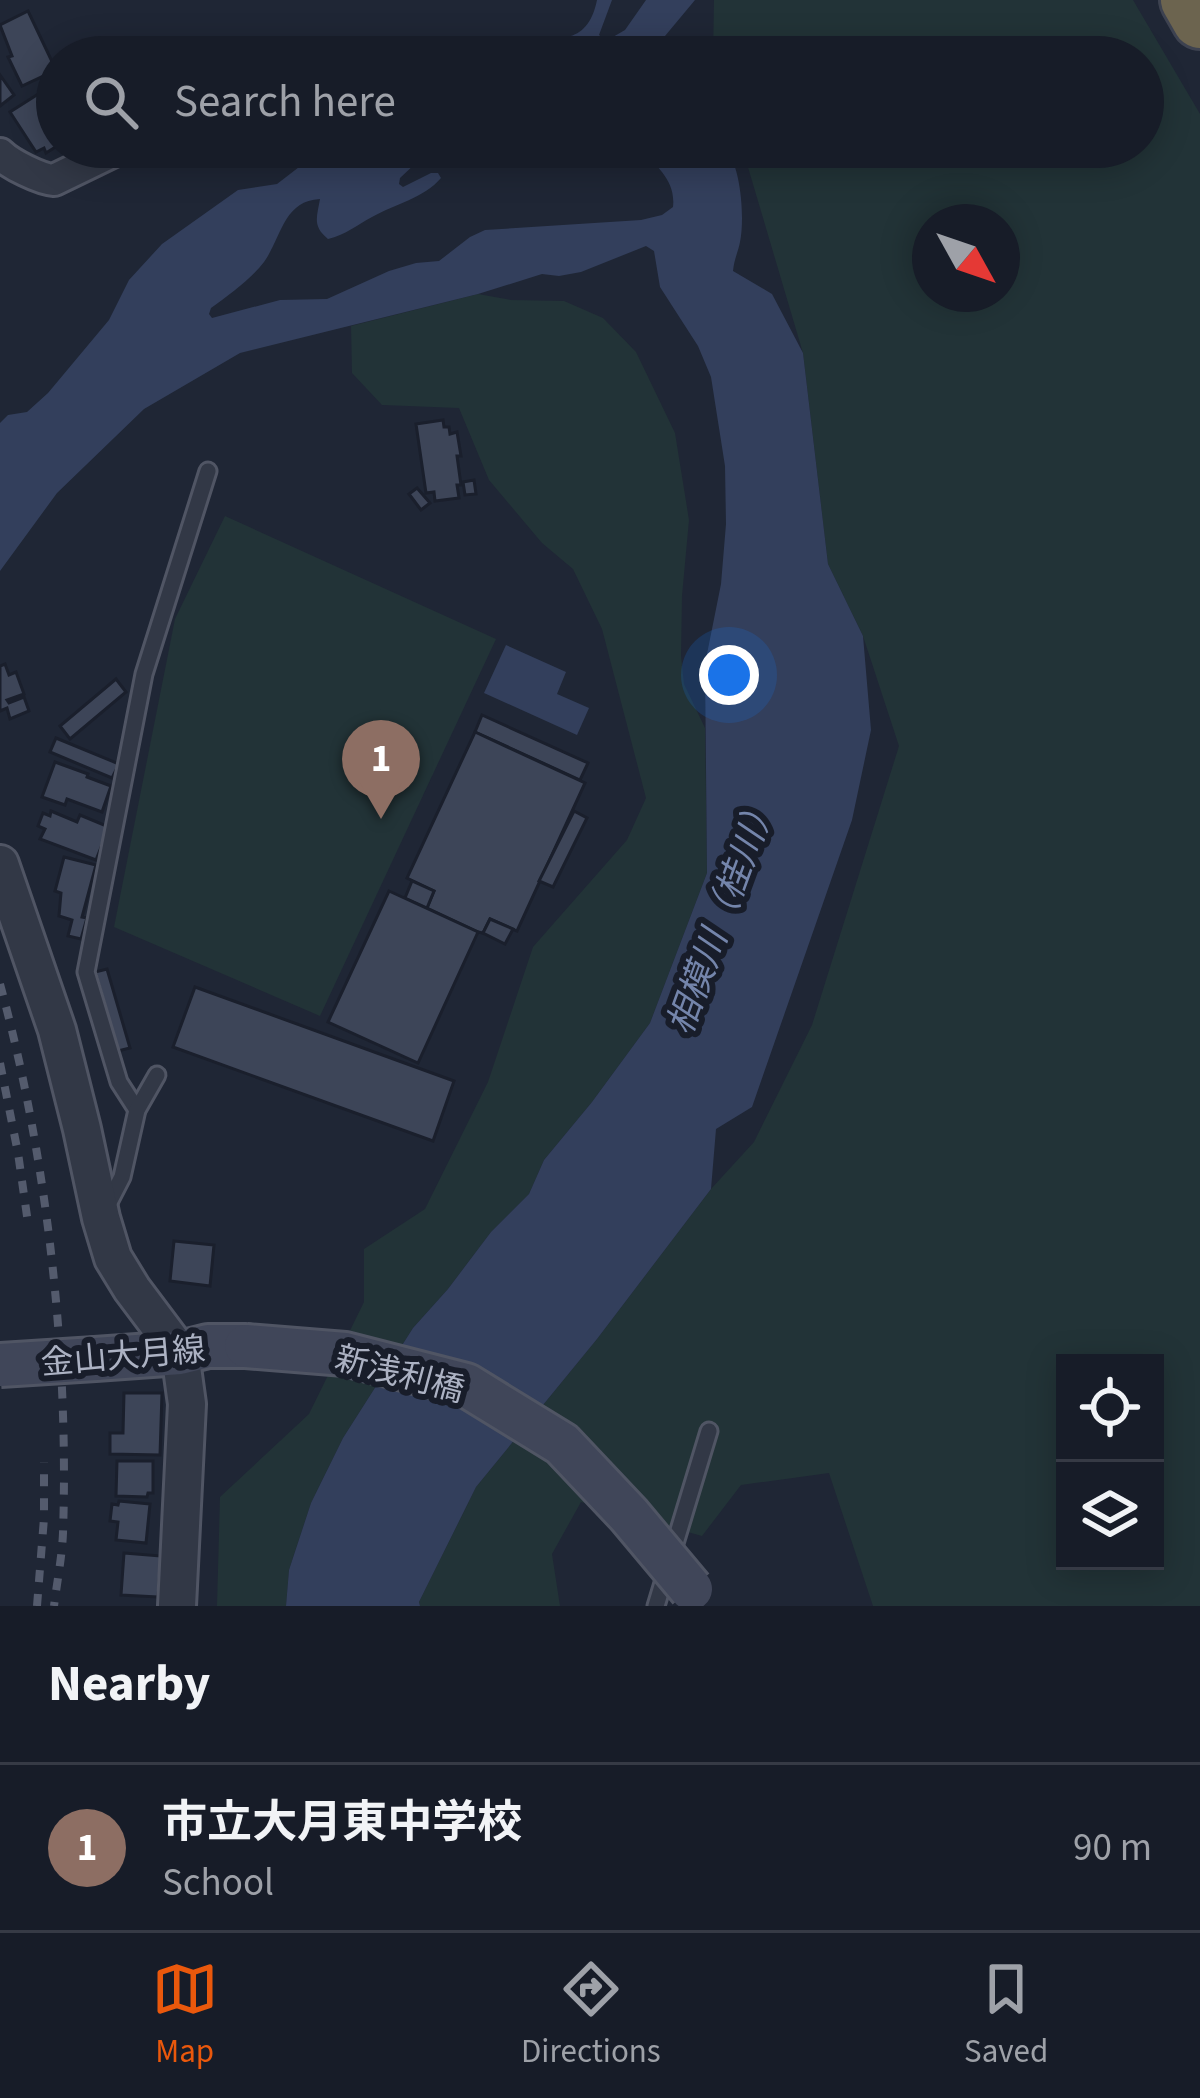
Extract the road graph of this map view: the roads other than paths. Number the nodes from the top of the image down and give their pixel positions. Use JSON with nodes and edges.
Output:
{"nodes":[{"id":1,"x":1188,"y":0,"type":"edge"},
{"id":2,"x":1200,"y":21,"type":"edge"},
{"id":3,"x":2,"y":158,"type":"edge"},
{"id":4,"x":79,"y":168,"type":"edge"},
{"id":5,"x":208,"y":470,"type":"dead end"},
{"id":6,"x":0,"y":864,"type":"edge"},
{"id":7,"x":157,"y":1075,"type":"dead end"},
{"id":8,"x":136,"y":1111,"type":"junction"},
{"id":9,"x":100,"y":1218,"type":"junction"},
{"id":10,"x":246,"y":1346,"type":"joint"},
{"id":11,"x":180,"y":1353,"type":"junction"},
{"id":12,"x":0,"y":1365,"type":"edge"},
{"id":13,"x":709,"y":1431,"type":"dead end"},
{"id":14,"x":684,"y":1600,"type":"edge"},
{"id":15,"x":177,"y":1606,"type":"edge"}],
"edges":[{"from":1,"to":2,"type":"highway"},
{"from":3,"to":4,"type":"street"},
{"from":5,"to":8,"type":"lane"},
{"from":6,"to":9,"type":"street"},
{"from":7,"to":8,"type":"lane"},
{"from":8,"to":9,"type":"lane"},
{"from":9,"to":11,"type":"street"},
{"from":10,"to":11,"type":"main road","name":"金山大月線"},
{"from":10,"to":14,"type":"main road","name":"新浅利橋","bridge":true},
{"from":11,"to":12,"type":"main road","name":"金山大月線","bridge":true},
{"from":11,"to":15,"type":"street"},
{"from":13,"to":14,"type":"lane"}]}
